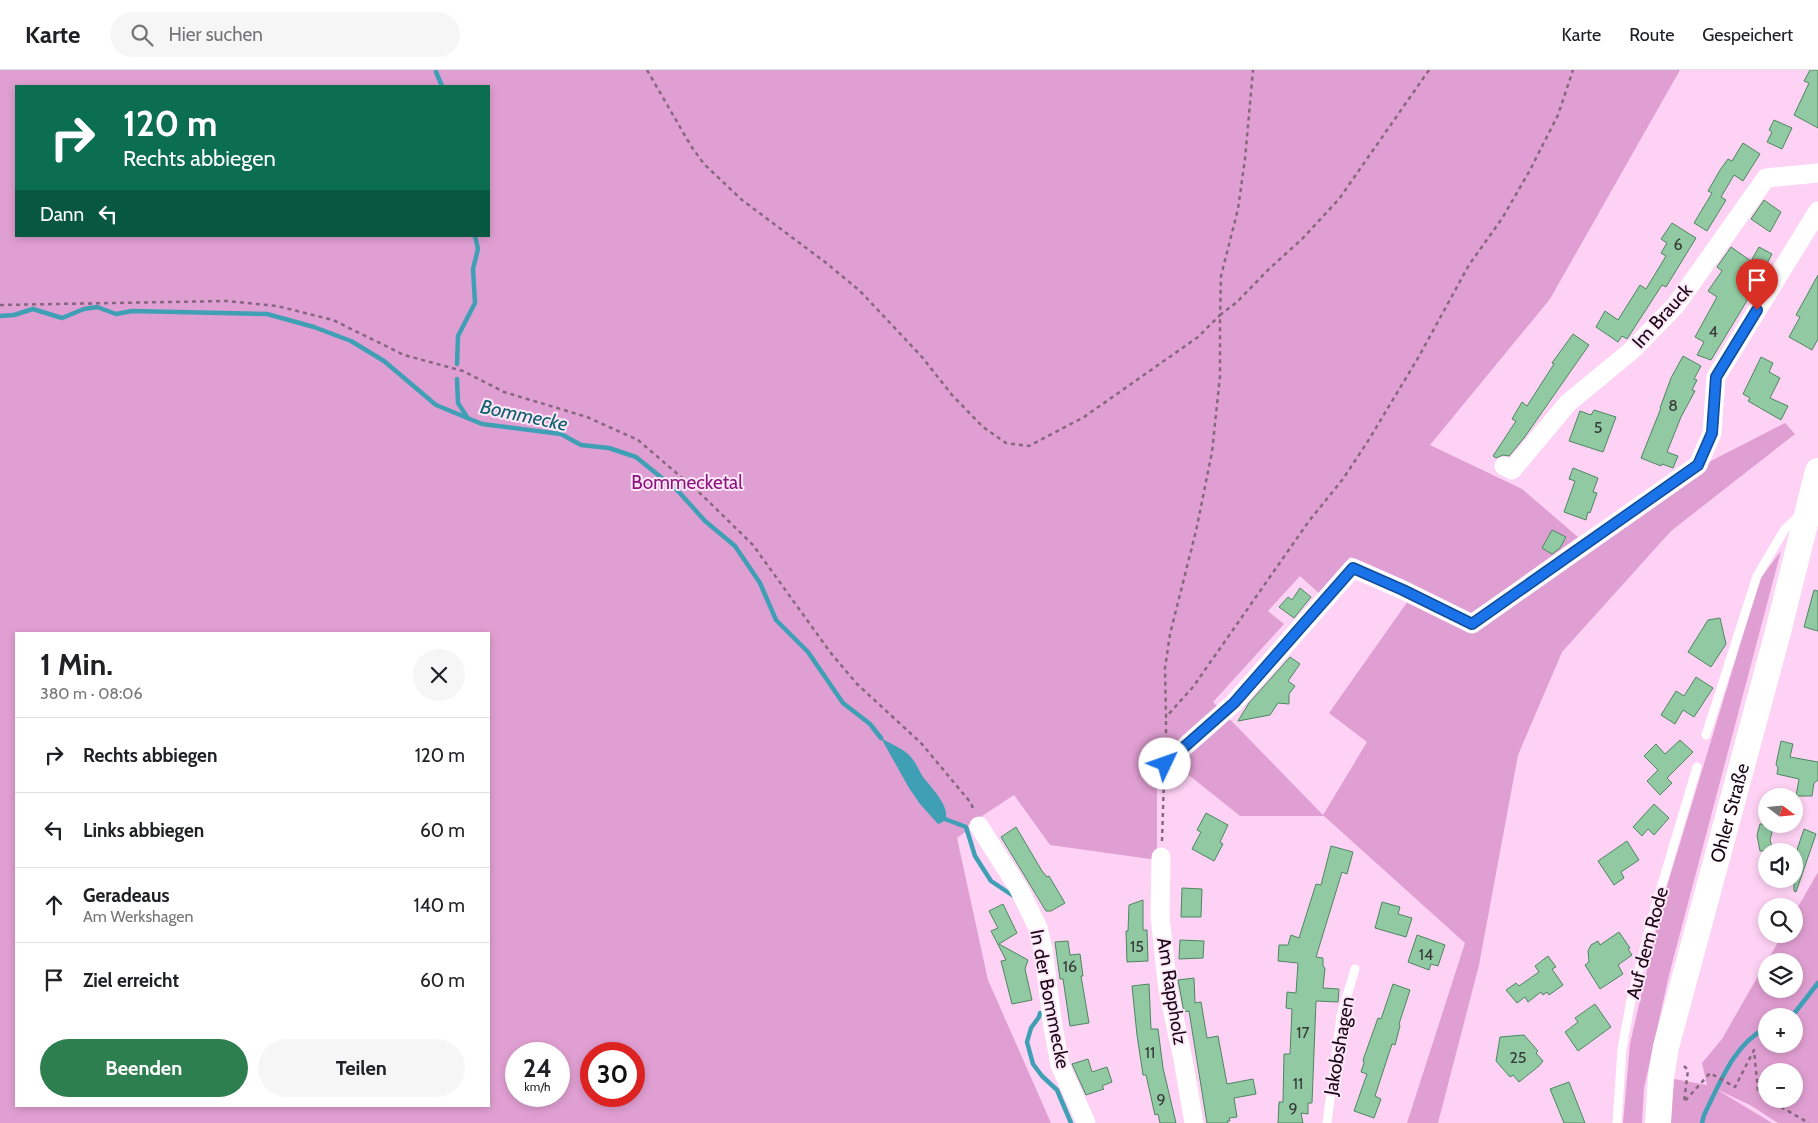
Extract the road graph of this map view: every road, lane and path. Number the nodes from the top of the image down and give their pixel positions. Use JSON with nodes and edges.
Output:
{"nodes":[{"id":1,"x":647,"y":70,"type":"edge"},
{"id":2,"x":1252,"y":70,"type":"edge"},
{"id":3,"x":1428,"y":70,"type":"edge"},
{"id":4,"x":1573,"y":70,"type":"edge"},
{"id":5,"x":1818,"y":173,"type":"edge"},
{"id":6,"x":1818,"y":211,"type":"edge"},
{"id":7,"x":0,"y":305,"type":"edge"},
{"id":8,"x":1220,"y":315,"type":"junction"},
{"id":9,"x":1504,"y":466,"type":"dead end"},
{"id":10,"x":1818,"y":471,"type":"edge"},
{"id":11,"x":1810,"y":503,"type":"junction"},
{"id":12,"x":1166,"y":717,"type":"junction"},
{"id":13,"x":1706,"y":735,"type":"dead end"},
{"id":14,"x":1165,"y":764,"type":"junction"},
{"id":15,"x":1697,"y":767,"type":"dead end"},
{"id":16,"x":979,"y":826,"type":"joint"},
{"id":17,"x":1161,"y":858,"type":"joint"},
{"id":18,"x":1355,"y":970,"type":"dead end"},
{"id":19,"x":1666,"y":1047,"type":"junction"},
{"id":20,"x":1758,"y":1091,"type":"edge"},
{"id":21,"x":1783,"y":1108,"type":"edge"},
{"id":22,"x":1086,"y":1123,"type":"edge"},
{"id":23,"x":1194,"y":1123,"type":"edge"},
{"id":24,"x":1327,"y":1123,"type":"edge"},
{"id":25,"x":1617,"y":1123,"type":"edge"},
{"id":26,"x":1658,"y":1123,"type":"edge"},
{"id":27,"x":1809,"y":1123,"type":"edge"}],
"edges":[{"from":1,"to":8,"type":"path"},
{"from":2,"to":8,"type":"path"},
{"from":3,"to":8,"type":"path"},
{"from":4,"to":12,"type":"path"},
{"from":5,"to":9,"type":"street","name":"Im Brauck"},
{"from":6,"to":14,"type":"street"},
{"from":7,"to":16,"type":"path"},
{"from":8,"to":12,"type":"path"},
{"from":10,"to":11,"type":"street","name":"Ohler Straße"},
{"from":11,"to":13,"type":"lane"},
{"from":11,"to":19,"type":"street","name":"Ohler Straße"},
{"from":12,"to":14,"type":"path"},
{"from":14,"to":17,"type":"path"},
{"from":15,"to":25,"type":"lane","name":"Auf dem Rode"},
{"from":16,"to":22,"type":"street","name":"In der Bommecke"},
{"from":17,"to":23,"type":"street","name":"Am Rappholz"},
{"from":18,"to":24,"type":"lane","name":"Jakobshagen"},
{"from":19,"to":20,"type":"path"},
{"from":19,"to":26,"type":"street","name":"Ohler Straße"},
{"from":21,"to":27,"type":"path"}]}
